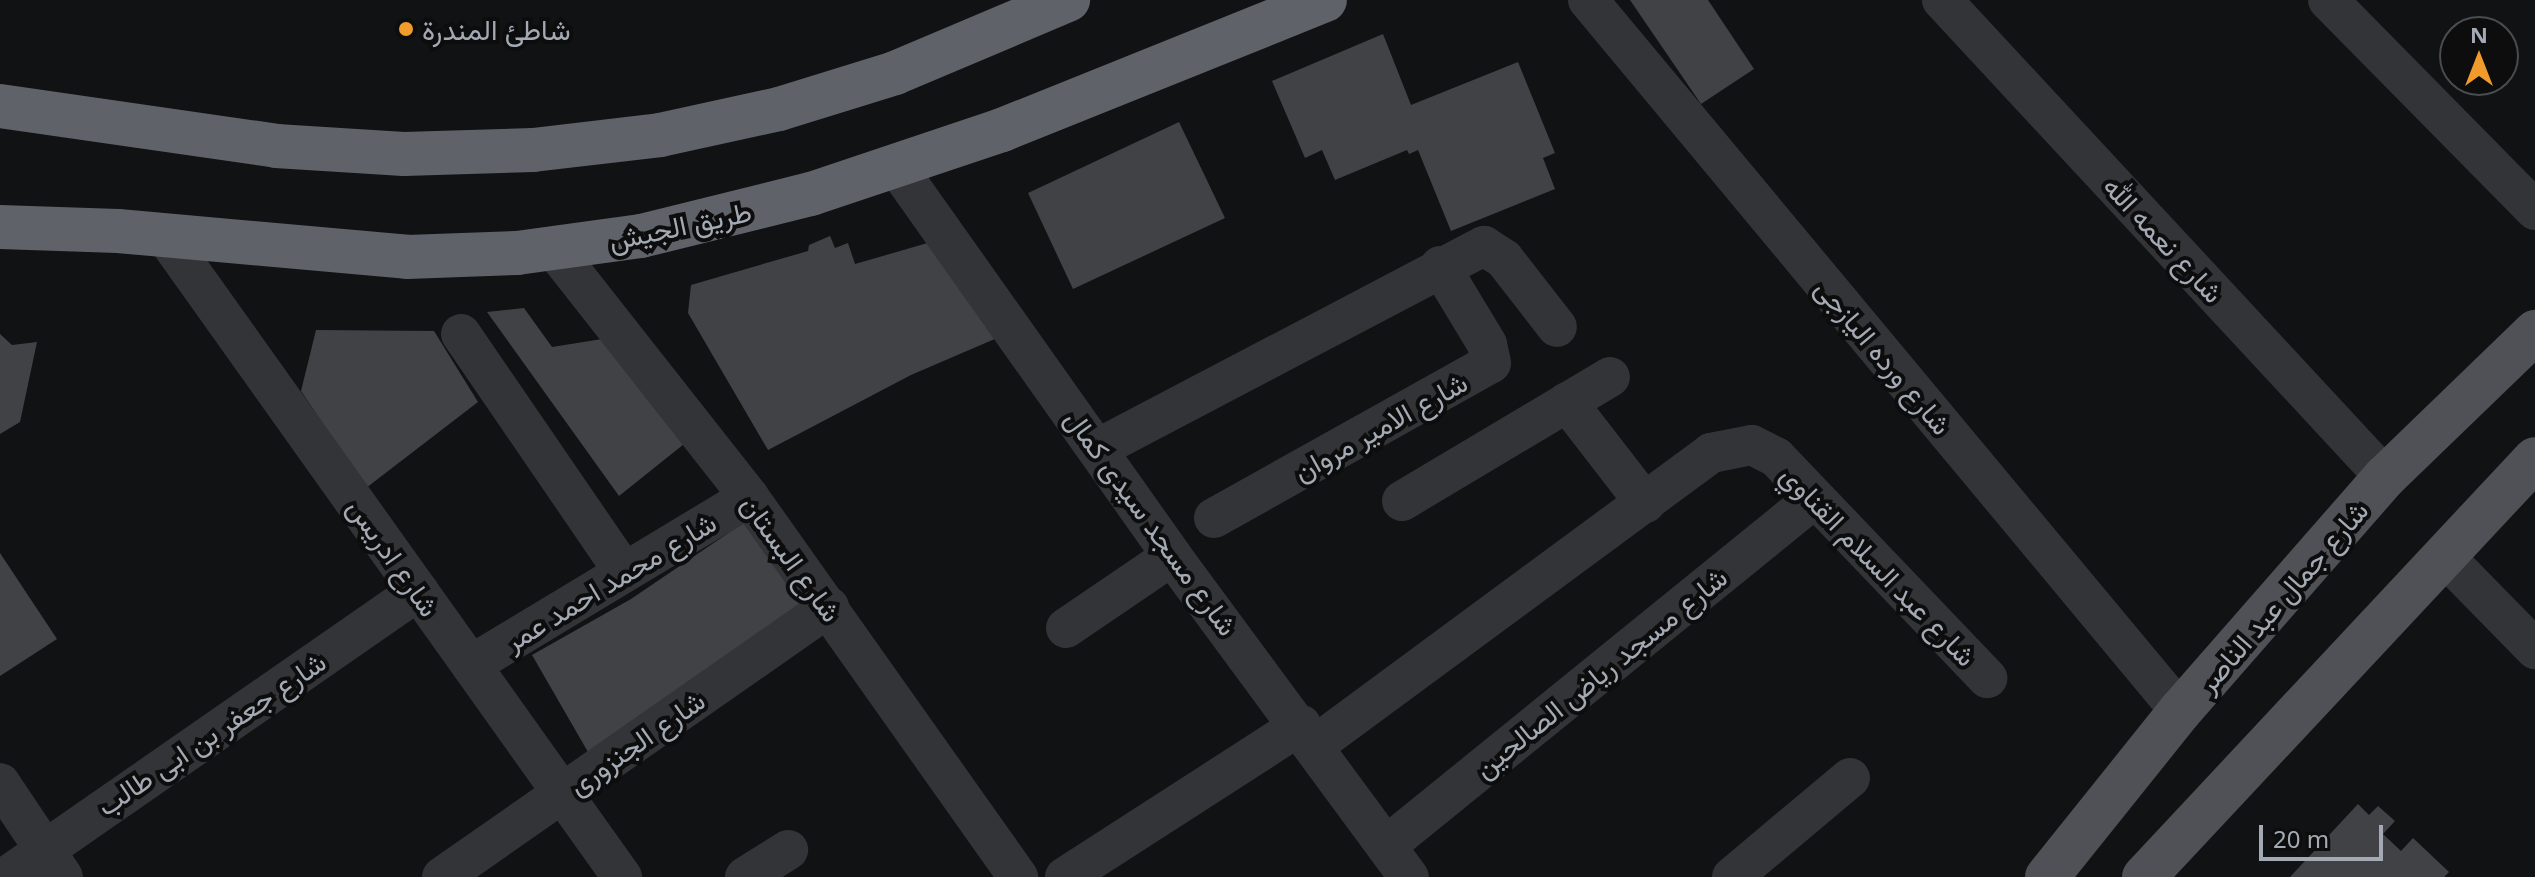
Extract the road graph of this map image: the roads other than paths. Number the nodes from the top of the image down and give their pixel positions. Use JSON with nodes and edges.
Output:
{"nodes":[{"id":1,"x":1068,"y":0,"type":"edge"},
{"id":2,"x":1325,"y":0,"type":"edge"},
{"id":3,"x":1588,"y":0,"type":"edge"},
{"id":4,"x":1942,"y":0,"type":"edge"},
{"id":5,"x":2328,"y":0,"type":"edge"},
{"id":6,"x":0,"y":106,"type":"edge"},
{"id":7,"x":896,"y":166,"type":"junction"},
{"id":8,"x":2535,"y":210,"type":"edge"},
{"id":9,"x":0,"y":227,"type":"edge"},
{"id":10,"x":166,"y":237,"type":"junction"},
{"id":11,"x":554,"y":249,"type":"junction"},
{"id":12,"x":1440,"y":266,"type":"junction"},
{"id":13,"x":1557,"y":327,"type":"dead end"},
{"id":14,"x":2535,"y":332,"type":"edge"},
{"id":15,"x":461,"y":334,"type":"dead end"},
{"id":16,"x":1610,"y":377,"type":"dead end"},
{"id":17,"x":1567,"y":402,"type":"junction"},
{"id":18,"x":1099,"y":448,"type":"junction"},
{"id":19,"x":2535,"y":459,"type":"edge"},
{"id":20,"x":2385,"y":477,"type":"junction"},
{"id":21,"x":749,"y":497,"type":"junction"},
{"id":22,"x":1815,"y":498,"type":"junction"},
{"id":23,"x":1402,"y":501,"type":"dead end"},
{"id":24,"x":1645,"y":503,"type":"junction"},
{"id":25,"x":1214,"y":518,"type":"dead end"},
{"id":26,"x":2443,"y":555,"type":"junction"},
{"id":27,"x":1172,"y":556,"type":"junction"},
{"id":28,"x":624,"y":572,"type":"junction"},
{"id":29,"x":418,"y":591,"type":"junction"},
{"id":30,"x":829,"y":607,"type":"junction"},
{"id":31,"x":1066,"y":628,"type":"dead end"},
{"id":32,"x":2535,"y":649,"type":"edge"},
{"id":33,"x":471,"y":665,"type":"junction"},
{"id":34,"x":1987,"y":678,"type":"dead end"},
{"id":35,"x":2180,"y":711,"type":"junction"},
{"id":36,"x":1308,"y":735,"type":"junction"},
{"id":37,"x":1850,"y":778,"type":"dead end"},
{"id":38,"x":0,"y":783,"type":"edge"},
{"id":39,"x":562,"y":793,"type":"junction"},
{"id":40,"x":1386,"y":846,"type":"junction"},
{"id":41,"x":788,"y":850,"type":"dead end"},
{"id":42,"x":53,"y":863,"type":"edge"},
{"id":43,"x":6,"y":877,"type":"edge"},
{"id":44,"x":442,"y":877,"type":"edge"},
{"id":45,"x":622,"y":877,"type":"edge"},
{"id":46,"x":745,"y":877,"type":"edge"},
{"id":47,"x":1018,"y":877,"type":"edge"},
{"id":48,"x":1065,"y":877,"type":"edge"},
{"id":49,"x":1409,"y":877,"type":"edge"},
{"id":50,"x":1732,"y":877,"type":"edge"},
{"id":51,"x":2047,"y":877,"type":"edge"},
{"id":52,"x":2144,"y":877,"type":"edge"}],
"edges":[{"from":1,"to":6,"type":"highway"},
{"from":2,"to":7,"type":"highway","name":"طريق الجيش"},
{"from":3,"to":35,"type":"street","name":"شارع ورده اليازجى"},
{"from":4,"to":20,"type":"street","name":"شارع نعمه الله"},
{"from":5,"to":8,"type":"street"},
{"from":7,"to":11,"type":"highway","name":"طريق الجيش"},
{"from":7,"to":18,"type":"street","name":"شارع مسجد سيدى كمال"},
{"from":9,"to":10,"type":"highway","name":"طريق الجيش"},
{"from":10,"to":11,"type":"highway","name":"طريق الجيش"},
{"from":10,"to":29,"type":"street","name":"شارع ادريس"},
{"from":11,"to":21,"type":"street","name":"شارع البستان"},
{"from":12,"to":13,"type":"street"},
{"from":12,"to":18,"type":"street"},
{"from":12,"to":25,"type":"street","name":"شارع الامير مروان"},
{"from":14,"to":20,"type":"main road","name":"شارع جمال عبد الناصر"},
{"from":15,"to":28,"type":"street"},
{"from":16,"to":17,"type":"street"},
{"from":17,"to":23,"type":"street"},
{"from":17,"to":24,"type":"street"},
{"from":18,"to":27,"type":"street","name":"شارع مسجد سيدى كمال"},
{"from":19,"to":26,"type":"main road"},
{"from":20,"to":35,"type":"main road","name":"شارع جمال عبد الناصر"},
{"from":21,"to":28,"type":"street","name":"شارع محمد احمد عمر"},
{"from":21,"to":30,"type":"street","name":"شارع البستان"},
{"from":22,"to":24,"type":"street","name":"شارع عبد السلام القناوي"},
{"from":22,"to":34,"type":"street","name":"شارع عبد السلام القناوي"},
{"from":22,"to":40,"type":"street","name":"شارع مسجد رياض الصالحين"},
{"from":24,"to":36,"type":"street","name":"شارع عبد السلام القناوي"},
{"from":26,"to":32,"type":"street"},
{"from":26,"to":52,"type":"main road"},
{"from":27,"to":31,"type":"street"},
{"from":27,"to":36,"type":"street","name":"شارع مسجد سيدى كمال"},
{"from":28,"to":33,"type":"street","name":"شارع محمد احمد عمر"},
{"from":29,"to":33,"type":"street","name":"شارع ادريس"},
{"from":29,"to":42,"type":"street","name":"شارع جعفر بن ابى طالب"},
{"from":30,"to":39,"type":"street","name":"شارع الجنزورى"},
{"from":30,"to":47,"type":"street","name":"شارع البستان"},
{"from":33,"to":39,"type":"street","name":"شارع ادريس"},
{"from":35,"to":51,"type":"main road","name":"شارع جمال عبد الناصر"},
{"from":36,"to":40,"type":"street","name":"شارع مسجد سيدى كمال"},
{"from":36,"to":48,"type":"street","name":"شارع عبد السلام القناوي"},
{"from":37,"to":50,"type":"street"},
{"from":38,"to":42,"type":"street"},
{"from":39,"to":44,"type":"street","name":"شارع الجنزورى"},
{"from":39,"to":45,"type":"street","name":"شارع ادريس"},
{"from":40,"to":49,"type":"street","name":"شارع مسجد سيدى كمال"},
{"from":41,"to":46,"type":"street"},
{"from":42,"to":43,"type":"street","name":"شارع جعفر بن ابى طالب"}]}
